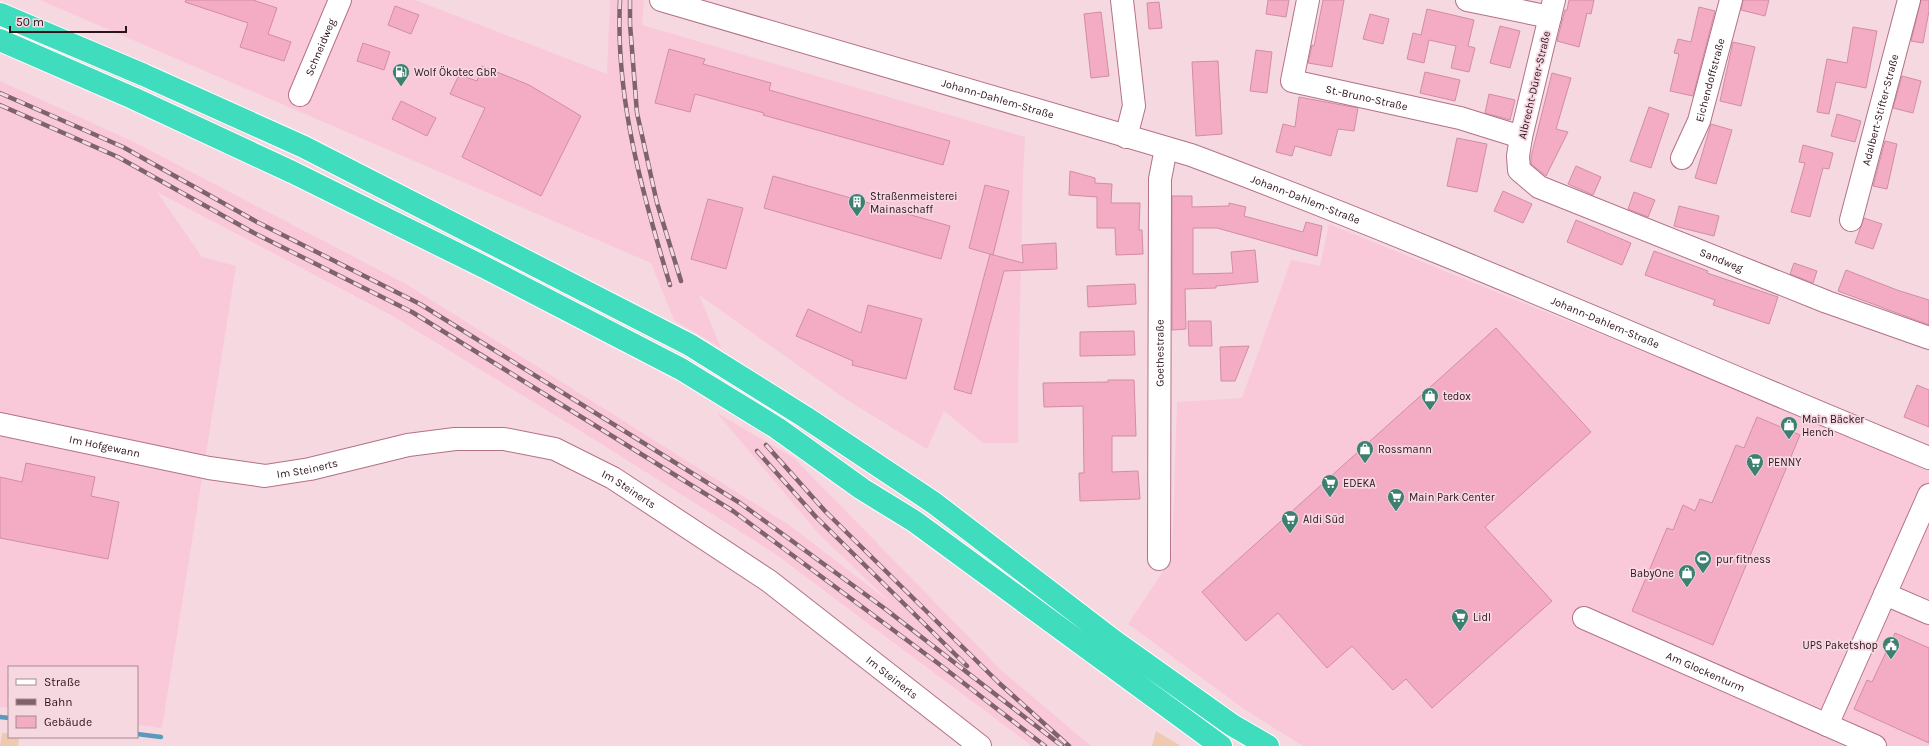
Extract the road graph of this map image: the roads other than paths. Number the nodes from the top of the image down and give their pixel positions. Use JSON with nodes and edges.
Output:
{"nodes":[{"id":1,"x":340,"y":0,"type":"edge"},
{"id":2,"x":661,"y":0,"type":"edge"},
{"id":3,"x":1122,"y":0,"type":"edge"},
{"id":4,"x":1308,"y":0,"type":"edge"},
{"id":5,"x":1468,"y":0,"type":"edge"},
{"id":6,"x":1731,"y":0,"type":"edge"},
{"id":7,"x":1909,"y":0,"type":"edge"},
{"id":8,"x":1552,"y":8,"type":"edge"},
{"id":9,"x":0,"y":14,"type":"edge"},
{"id":10,"x":0,"y":40,"type":"edge"},
{"id":11,"x":300,"y":95,"type":"dead end"},
{"id":12,"x":1126,"y":137,"type":"junction"},
{"id":13,"x":1522,"y":137,"type":"junction"},
{"id":14,"x":1166,"y":148,"type":"junction"},
{"id":15,"x":1682,"y":158,"type":"dead end"},
{"id":16,"x":1519,"y":170,"type":"joint"},
{"id":17,"x":1851,"y":220,"type":"dead end"},
{"id":18,"x":1929,"y":338,"type":"edge"},
{"id":19,"x":0,"y":424,"type":"edge"},
{"id":20,"x":1929,"y":458,"type":"edge"},
{"id":21,"x":209,"y":468,"type":"joint"},
{"id":22,"x":1929,"y":495,"type":"edge"},
{"id":23,"x":1159,"y":559,"type":"dead end"},
{"id":24,"x":1885,"y":594,"type":"junction"},
{"id":25,"x":1929,"y":613,"type":"edge"},
{"id":26,"x":1584,"y":618,"type":"dead end"},
{"id":27,"x":1827,"y":725,"type":"junction"},
{"id":28,"x":980,"y":746,"type":"edge"},
{"id":29,"x":1221,"y":746,"type":"edge"},
{"id":30,"x":1268,"y":746,"type":"edge"},
{"id":31,"x":1875,"y":746,"type":"edge"}],
"edges":[{"from":1,"to":11,"type":"street","name":"Schneidweg"},
{"from":2,"to":12,"type":"street","name":"Johann-Dahlem-Straße"},
{"from":3,"to":12,"type":"street"},
{"from":4,"to":13,"type":"street","name":"St.-Bruno-Straße"},
{"from":5,"to":8,"type":"street"},
{"from":6,"to":15,"type":"street","name":"Eichendoffstraße"},
{"from":7,"to":17,"type":"street","name":"Adalbert-Stifter-Straße"},
{"from":8,"to":13,"type":"street","name":"Albrecht-Dürer-Straße"},
{"from":9,"to":30,"type":"highway"},
{"from":10,"to":29,"type":"highway"},
{"from":12,"to":14,"type":"street","name":"Johann-Dahlem-Straße"},
{"from":13,"to":16,"type":"street","name":"Albrecht-Dürer-Straße"},
{"from":14,"to":20,"type":"street","name":"Johann-Dahlem-Straße"},
{"from":14,"to":23,"type":"street","name":"Goethestraße"},
{"from":16,"to":18,"type":"street","name":"Sandweg"},
{"from":19,"to":21,"type":"street","name":"Im Hofgewann"},
{"from":21,"to":28,"type":"street","name":"Im Steinerts"},
{"from":22,"to":24,"type":"street"},
{"from":24,"to":25,"type":"street"},
{"from":24,"to":27,"type":"street"},
{"from":26,"to":27,"type":"street","name":"Am Glockenturm"},
{"from":27,"to":31,"type":"street","name":"Am Glockenturm"}]}
